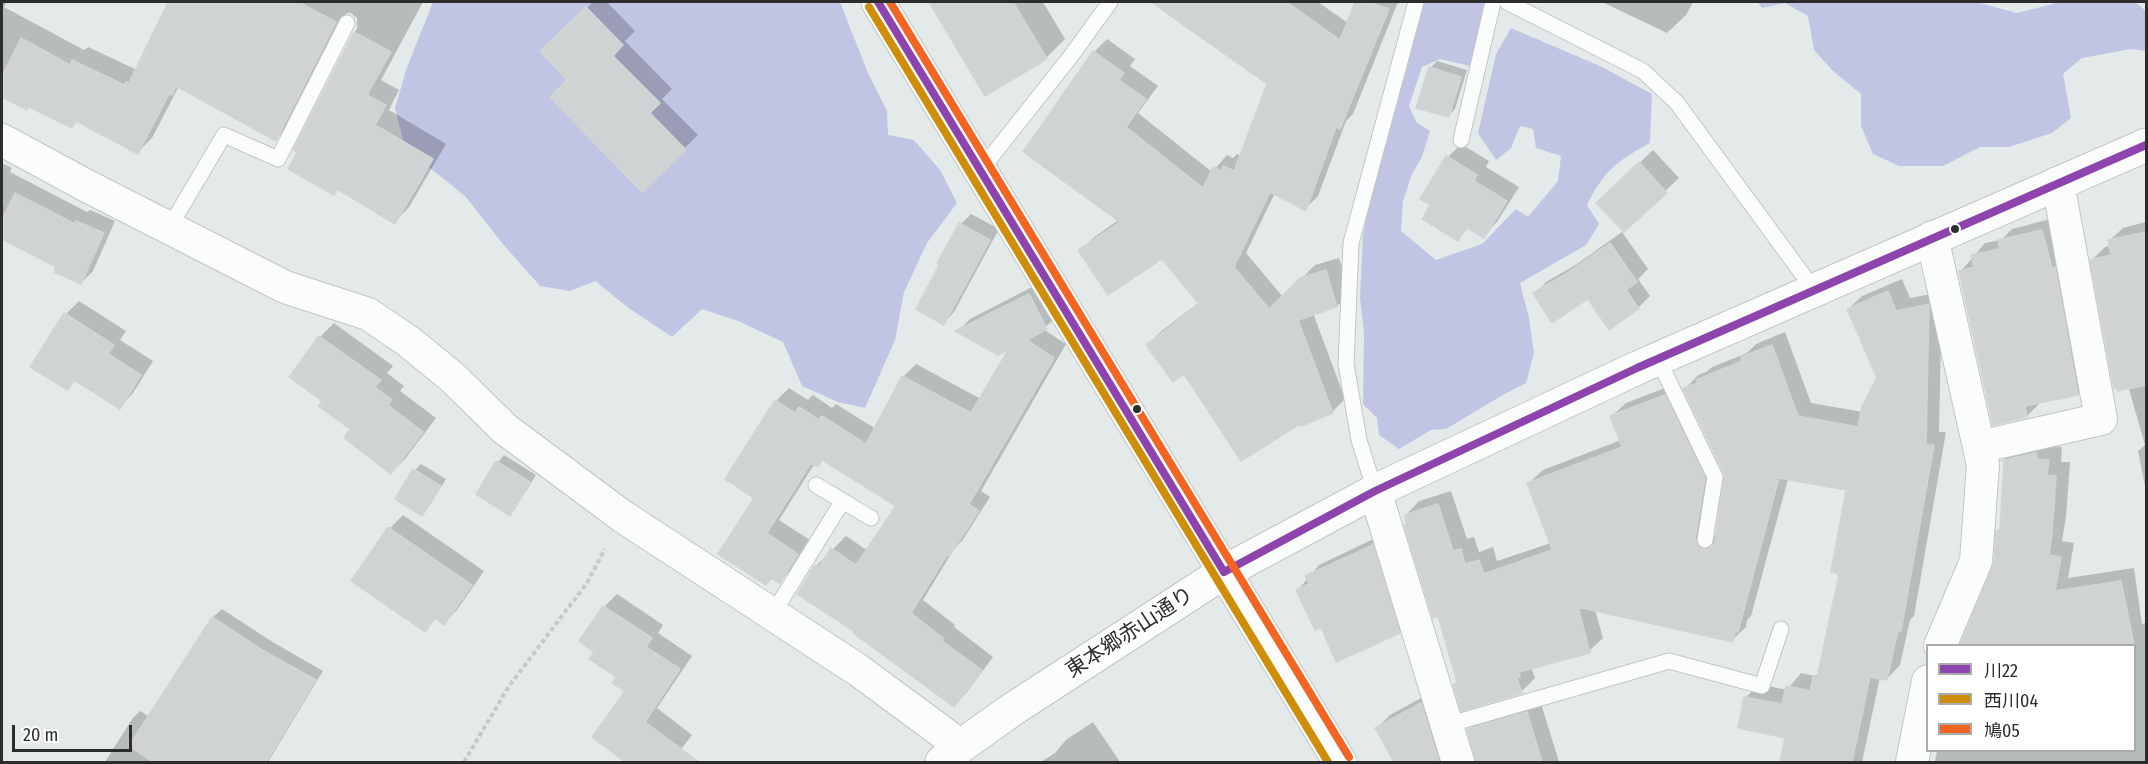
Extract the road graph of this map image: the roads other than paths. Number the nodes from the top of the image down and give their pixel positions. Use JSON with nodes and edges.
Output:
{"nodes":[{"id":1,"x":878,"y":2,"type":"edge"},
{"id":2,"x":1110,"y":2,"type":"edge"},
{"id":3,"x":1416,"y":2,"type":"edge"},
{"id":4,"x":1494,"y":2,"type":"edge"},
{"id":5,"x":1507,"y":2,"type":"edge"},
{"id":6,"x":347,"y":23,"type":"dead end"},
{"id":7,"x":2,"y":140,"type":"edge"},
{"id":8,"x":1461,"y":140,"type":"dead end"},
{"id":9,"x":2146,"y":145,"type":"edge"},
{"id":10,"x":980,"y":171,"type":"junction"},
{"id":11,"x":2058,"y":183,"type":"junction"},
{"id":12,"x":169,"y":228,"type":"junction"},
{"id":13,"x":1932,"y":237,"type":"junction"},
{"id":14,"x":1814,"y":290,"type":"junction"},
{"id":15,"x":1658,"y":359,"type":"junction"},
{"id":16,"x":1979,"y":447,"type":"junction"},
{"id":17,"x":816,"y":485,"type":"dead end"},
{"id":18,"x":1375,"y":490,"type":"junction"},
{"id":19,"x":842,"y":502,"type":"junction"},
{"id":20,"x":871,"y":518,"type":"dead end"},
{"id":21,"x":1705,"y":540,"type":"dead end"},
{"id":22,"x":1224,"y":572,"type":"junction"},
{"id":23,"x":772,"y":615,"type":"junction"},
{"id":24,"x":1781,"y":629,"type":"dead end"},
{"id":25,"x":1940,"y":644,"type":"edge"},
{"id":26,"x":1926,"y":691,"type":"edge"},
{"id":27,"x":1447,"y":725,"type":"junction"},
{"id":28,"x":951,"y":754,"type":"edge"},
{"id":29,"x":1340,"y":762,"type":"edge"},
{"id":30,"x":1458,"y":762,"type":"edge"},
{"id":31,"x":1912,"y":762,"type":"edge"}],
"edges":[{"from":1,"to":10,"type":"street"},
{"from":2,"to":10,"type":"lane"},
{"from":3,"to":18,"type":"lane"},
{"from":4,"to":8,"type":"lane"},
{"from":5,"to":14,"type":"lane"},
{"from":6,"to":12,"type":"lane"},
{"from":7,"to":12,"type":"street"},
{"from":9,"to":11,"type":"street","name":"東本郷赤山通り"},
{"from":10,"to":22,"type":"street"},
{"from":11,"to":13,"type":"street","name":"東本郷赤山通り"},
{"from":11,"to":16,"type":"street"},
{"from":12,"to":23,"type":"street"},
{"from":13,"to":14,"type":"street","name":"東本郷赤山通り"},
{"from":13,"to":16,"type":"street"},
{"from":14,"to":15,"type":"street","name":"東本郷赤山通り"},
{"from":15,"to":18,"type":"street","name":"東本郷赤山通り"},
{"from":15,"to":21,"type":"lane"},
{"from":16,"to":25,"type":"street"},
{"from":17,"to":19,"type":"lane"},
{"from":18,"to":22,"type":"street","name":"東本郷赤山通り"},
{"from":18,"to":27,"type":"street"},
{"from":19,"to":20,"type":"lane"},
{"from":19,"to":23,"type":"lane"},
{"from":22,"to":28,"type":"street","name":"東本郷赤山通り"},
{"from":22,"to":29,"type":"street"},
{"from":23,"to":28,"type":"street"},
{"from":24,"to":27,"type":"lane"},
{"from":26,"to":31,"type":"street"},
{"from":27,"to":30,"type":"street"}]}
